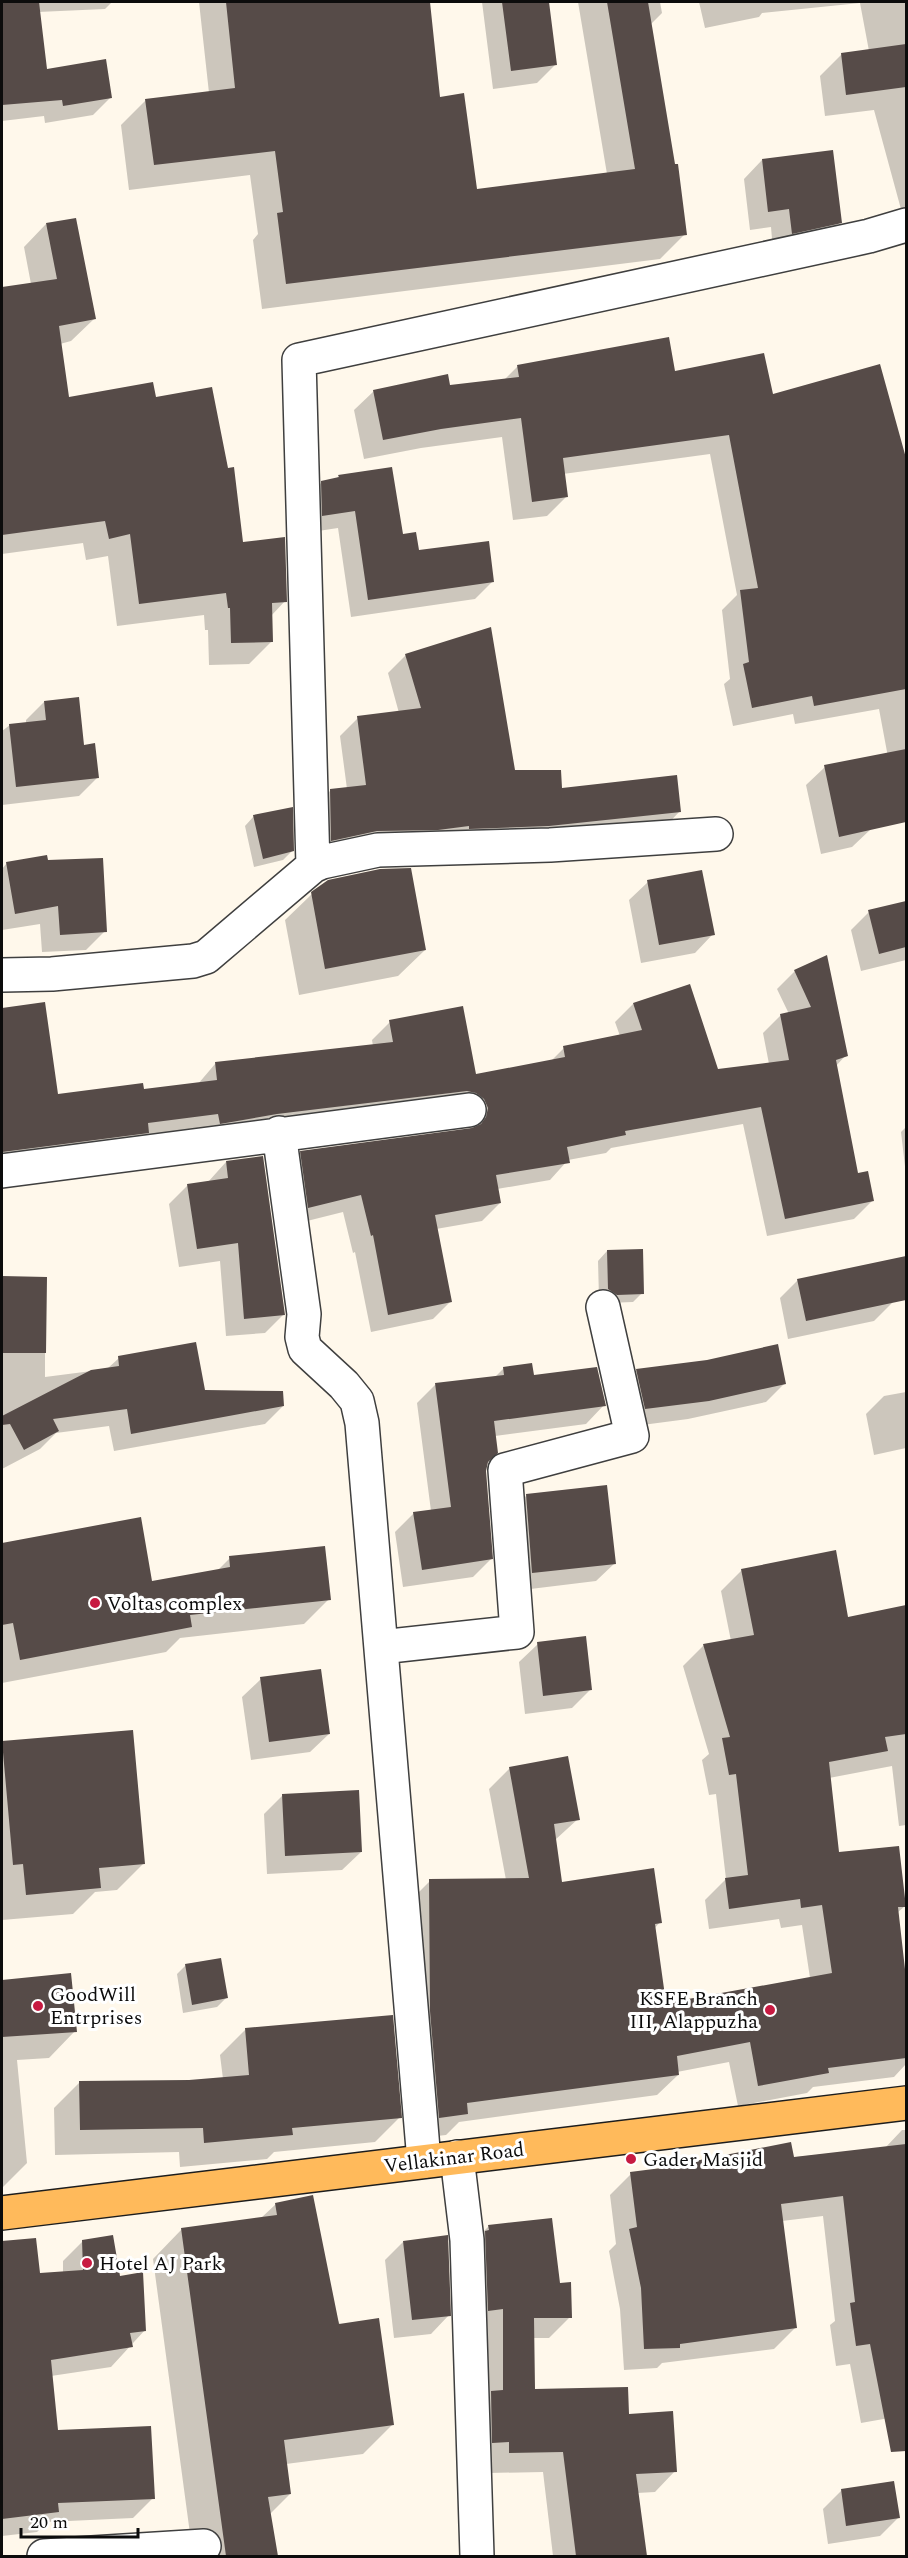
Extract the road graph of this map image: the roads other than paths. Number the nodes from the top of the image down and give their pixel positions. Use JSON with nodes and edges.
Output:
{"nodes":[{"id":1,"x":906,"y":225,"type":"edge"},
{"id":2,"x":716,"y":834,"type":"dead end"},
{"id":3,"x":314,"y":866,"type":"junction"},
{"id":4,"x":2,"y":975,"type":"edge"},
{"id":5,"x":469,"y":1110,"type":"dead end"},
{"id":6,"x":279,"y":1133,"type":"junction"},
{"id":7,"x":2,"y":1171,"type":"edge"},
{"id":8,"x":603,"y":1307,"type":"dead end"},
{"id":9,"x":381,"y":1647,"type":"junction"},
{"id":10,"x":906,"y":2103,"type":"edge"},
{"id":11,"x":457,"y":2157,"type":"junction"},
{"id":12,"x":424,"y":2161,"type":"junction"},
{"id":13,"x":2,"y":2213,"type":"edge"},
{"id":14,"x":204,"y":2546,"type":"dead end"},
{"id":15,"x":44,"y":2556,"type":"edge"},
{"id":16,"x":477,"y":2556,"type":"edge"}],
"edges":[{"from":1,"to":3,"type":"street"},
{"from":2,"to":3,"type":"street"},
{"from":3,"to":4,"type":"street"},
{"from":5,"to":6,"type":"street"},
{"from":6,"to":7,"type":"street"},
{"from":6,"to":9,"type":"street"},
{"from":8,"to":9,"type":"street"},
{"from":9,"to":12,"type":"street"},
{"from":10,"to":11,"type":"main road","name":"Vellakinar Road"},
{"from":11,"to":12,"type":"main road","name":"Vellakinar Road"},
{"from":11,"to":16,"type":"street"},
{"from":12,"to":13,"type":"main road","name":"Vellakinar Road"},
{"from":14,"to":15,"type":"street"}]}
